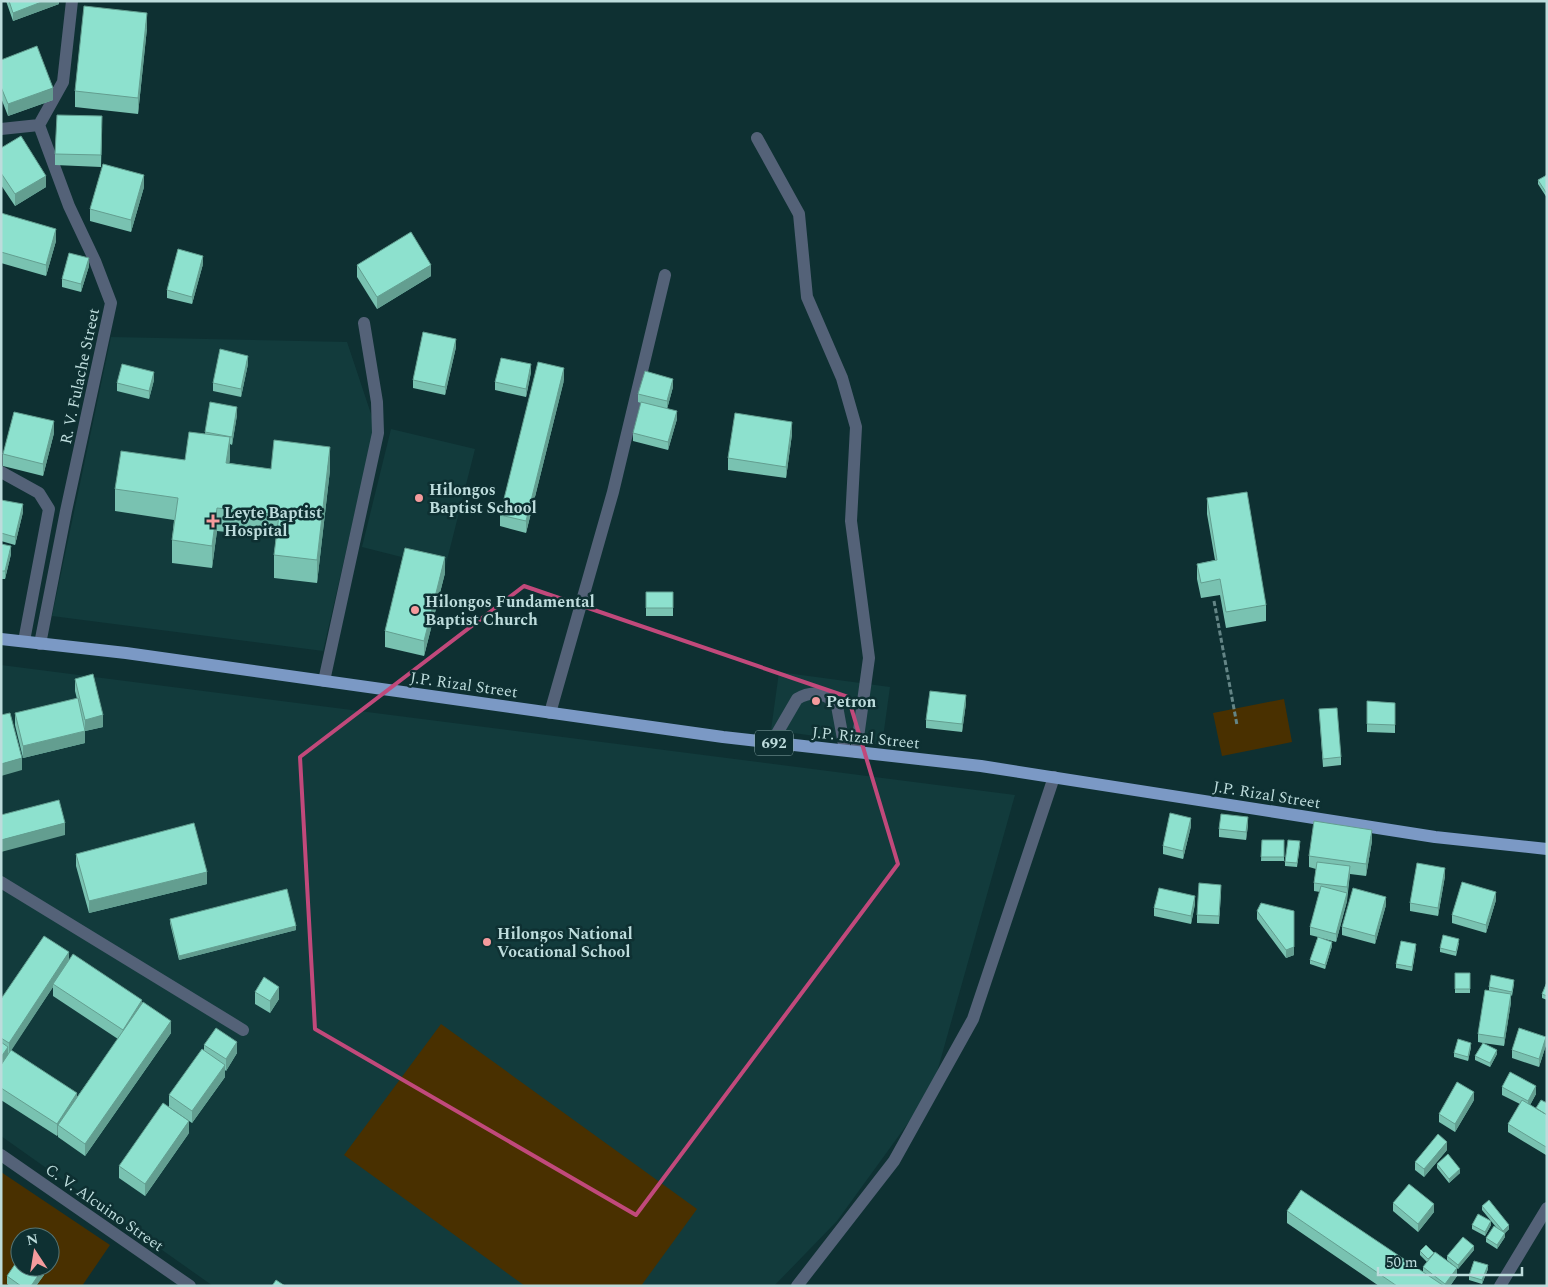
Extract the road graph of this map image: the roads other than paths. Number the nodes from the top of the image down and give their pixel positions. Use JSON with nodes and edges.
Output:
{"nodes":[{"id":1,"x":72,"y":1,"type":"edge"},
{"id":2,"x":40,"y":125,"type":"junction"},
{"id":3,"x":1,"y":129,"type":"edge"},
{"id":4,"x":757,"y":138,"type":"dead end"},
{"id":5,"x":665,"y":275,"type":"dead end"},
{"id":6,"x":364,"y":323,"type":"dead end"},
{"id":7,"x":1,"y":472,"type":"edge"},
{"id":8,"x":1,"y":639,"type":"edge"},
{"id":9,"x":24,"y":641,"type":"junction"},
{"id":10,"x":40,"y":644,"type":"junction"},
{"id":11,"x":324,"y":681,"type":"junction"},
{"id":12,"x":550,"y":713,"type":"junction"},
{"id":13,"x":772,"y":742,"type":"junction"},
{"id":14,"x":850,"y":751,"type":"junction"},
{"id":15,"x":1054,"y":777,"type":"junction"},
{"id":16,"x":1547,"y":849,"type":"edge"},
{"id":17,"x":1,"y":882,"type":"edge"},
{"id":18,"x":243,"y":1030,"type":"dead end"},
{"id":19,"x":1,"y":1155,"type":"edge"},
{"id":20,"x":1547,"y":1208,"type":"edge"},
{"id":21,"x":190,"y":1286,"type":"edge"},
{"id":22,"x":797,"y":1286,"type":"edge"},
{"id":23,"x":1500,"y":1286,"type":"edge"}],
"edges":[{"from":1,"to":2,"type":"street"},
{"from":2,"to":3,"type":"street"},
{"from":2,"to":10,"type":"street","name":"R. V. Fulache Street"},
{"from":4,"to":14,"type":"street"},
{"from":5,"to":12,"type":"street"},
{"from":6,"to":11,"type":"street"},
{"from":7,"to":9,"type":"street"},
{"from":8,"to":9,"type":"main road","name":"J.P. Rizal Street","number":"692"},
{"from":9,"to":10,"type":"main road","name":"J.P. Rizal Street","number":"692"},
{"from":10,"to":11,"type":"main road","name":"J.P. Rizal Street","number":"692"},
{"from":11,"to":12,"type":"main road","name":"J.P. Rizal Street","number":"692"},
{"from":12,"to":13,"type":"main road","name":"J.P. Rizal Street","number":"692"},
{"from":13,"to":14,"type":"main road","name":"J.P. Rizal Street","number":"692"},
{"from":13,"to":14,"type":"street"},
{"from":14,"to":15,"type":"main road","name":"J.P. Rizal Street","number":"692"},
{"from":15,"to":16,"type":"main road","name":"J.P. Rizal Street","number":"692"},
{"from":15,"to":22,"type":"street"},
{"from":17,"to":18,"type":"street"},
{"from":19,"to":21,"type":"street","name":"C. V. Alcuino Street"},
{"from":20,"to":23,"type":"street"}]}
